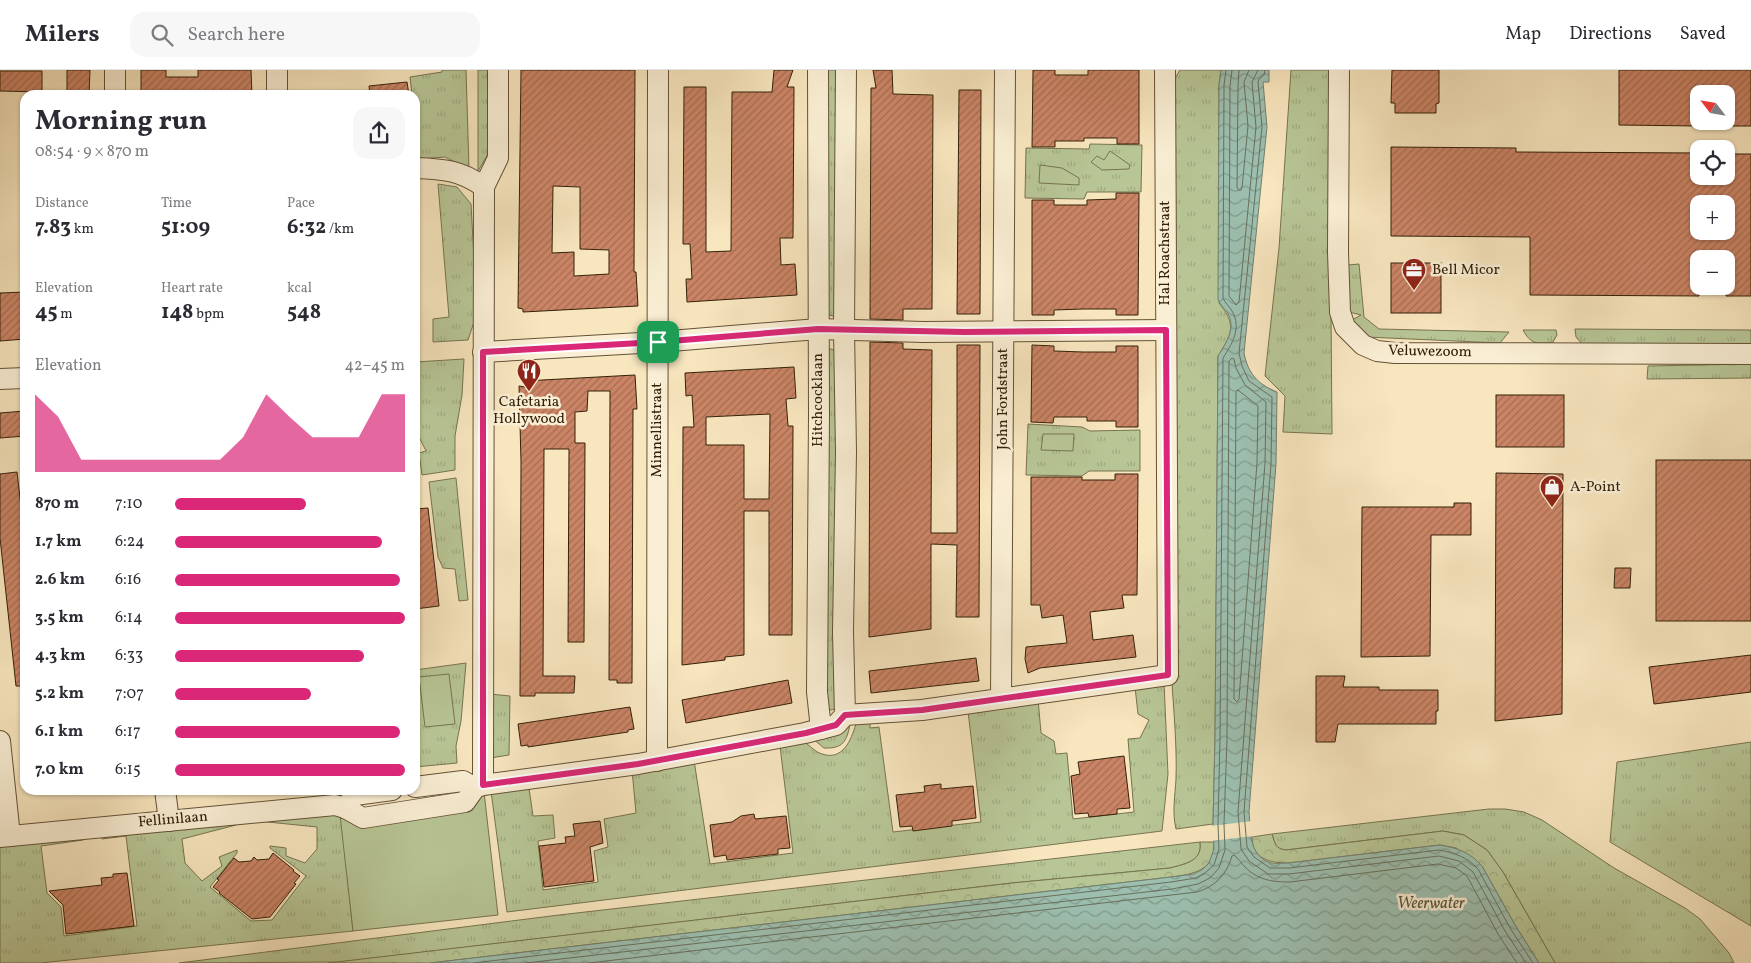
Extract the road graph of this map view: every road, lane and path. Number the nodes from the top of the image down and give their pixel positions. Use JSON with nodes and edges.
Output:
{"nodes":[{"id":1,"x":115,"y":70,"type":"edge"},
{"id":2,"x":277,"y":70,"type":"edge"},
{"id":3,"x":498,"y":70,"type":"edge"},
{"id":4,"x":658,"y":70,"type":"edge"},
{"id":5,"x":818,"y":70,"type":"edge"},
{"id":6,"x":846,"y":70,"type":"edge"},
{"id":7,"x":1005,"y":70,"type":"edge"},
{"id":8,"x":1165,"y":70,"type":"edge"},
{"id":9,"x":1339,"y":70,"type":"edge"},
{"id":10,"x":115,"y":90,"type":"edge"},
{"id":11,"x":277,"y":90,"type":"edge"},
{"id":12,"x":420,"y":168,"type":"edge"},
{"id":13,"x":484,"y":187,"type":"junction"},
{"id":14,"x":818,"y":329,"type":"junction"},
{"id":15,"x":844,"y":329,"type":"junction"},
{"id":16,"x":1166,"y":330,"type":"junction"},
{"id":17,"x":1004,"y":332,"type":"junction"},
{"id":18,"x":658,"y":342,"type":"junction"},
{"id":19,"x":483,"y":352,"type":"junction"},
{"id":20,"x":1751,"y":354,"type":"edge"},
{"id":21,"x":20,"y":378,"type":"edge"},
{"id":22,"x":0,"y":379,"type":"edge"},
{"id":23,"x":1002,"y":698,"type":"junction"},
{"id":24,"x":845,"y":715,"type":"junction"},
{"id":25,"x":821,"y":729,"type":"junction"},
{"id":26,"x":0,"y":741,"type":"edge"},
{"id":27,"x":657,"y":761,"type":"junction"},
{"id":28,"x":420,"y":786,"type":"edge"},
{"id":29,"x":479,"y":786,"type":"junction"},
{"id":30,"x":166,"y":795,"type":"edge"},
{"id":31,"x":353,"y":795,"type":"edge"},
{"id":32,"x":339,"y":801,"type":"edge"},
{"id":33,"x":169,"y":821,"type":"junction"},
{"id":34,"x":5,"y":837,"type":"edge"}],
"edges":[{"from":1,"to":10,"type":"street"},
{"from":2,"to":11,"type":"street"},
{"from":3,"to":13,"type":"street"},
{"from":4,"to":18,"type":"street","name":"Minnellistraat"},
{"from":5,"to":14,"type":"street","name":"Hitchcocklaan"},
{"from":6,"to":15,"type":"street","name":"Hitchcocklaan"},
{"from":7,"to":17,"type":"street","name":"John Fordstraat"},
{"from":8,"to":16,"type":"street","name":"Hal Roachstraat"},
{"from":9,"to":20,"type":"street","name":"Veluwezoom"},
{"from":12,"to":13,"type":"street"},
{"from":13,"to":19,"type":"street"},
{"from":14,"to":15,"type":"street"},
{"from":14,"to":18,"type":"street"},
{"from":14,"to":25,"type":"street","name":"Hitchcocklaan"},
{"from":15,"to":17,"type":"street"},
{"from":15,"to":24,"type":"street","name":"Hitchcocklaan"},
{"from":16,"to":17,"type":"street"},
{"from":16,"to":23,"type":"street","name":"Hal Roachstraat"},
{"from":17,"to":23,"type":"street","name":"John Fordstraat"},
{"from":18,"to":19,"type":"street"},
{"from":18,"to":27,"type":"street","name":"Minnellistraat"},
{"from":19,"to":29,"type":"street"},
{"from":21,"to":22,"type":"street"},
{"from":23,"to":24,"type":"street"},
{"from":24,"to":25,"type":"street"},
{"from":25,"to":27,"type":"street"},
{"from":26,"to":34,"type":"street"},
{"from":27,"to":29,"type":"street"},
{"from":28,"to":29,"type":"street"},
{"from":29,"to":32,"type":"street","name":"Fellinilaan"},
{"from":30,"to":33,"type":"street"},
{"from":31,"to":32,"type":"street"},
{"from":32,"to":33,"type":"street","name":"Fellinilaan"},
{"from":33,"to":34,"type":"street","name":"Fellinilaan"}]}
